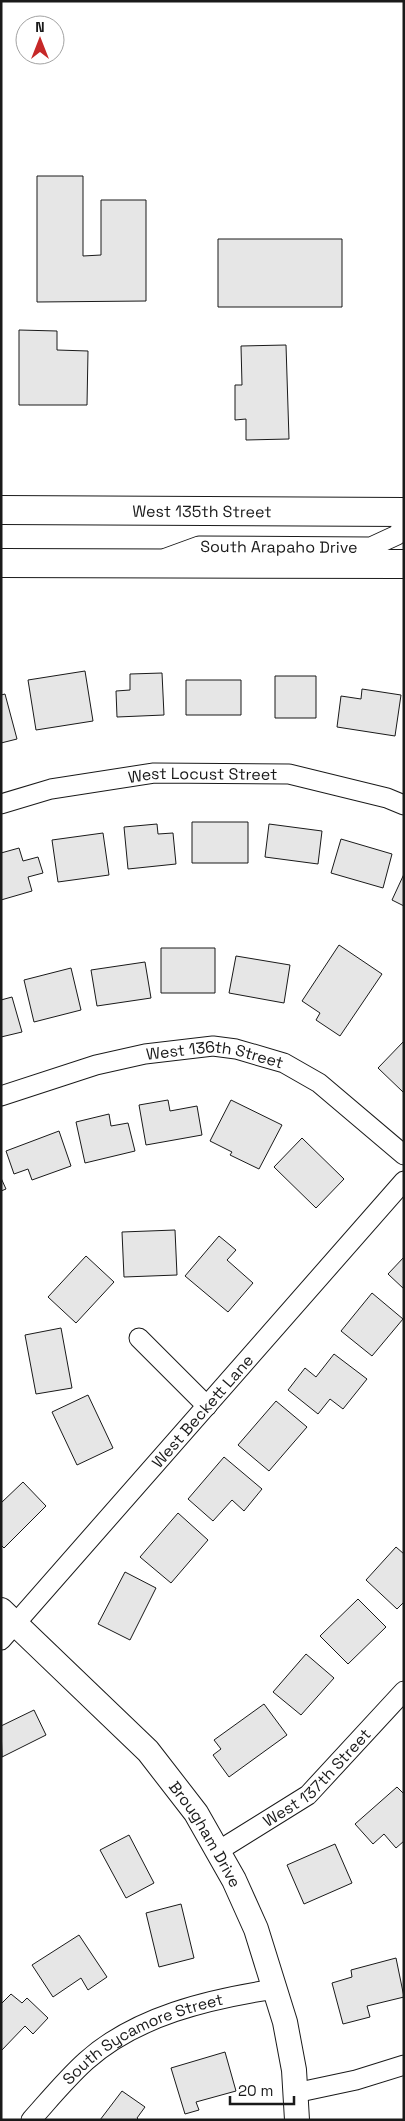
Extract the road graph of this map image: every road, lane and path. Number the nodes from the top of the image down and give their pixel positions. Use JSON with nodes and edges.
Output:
{"nodes":[{"id":1,"x":1,"y":510,"type":"edge"},
{"id":2,"x":404,"y":512,"type":"edge"},
{"id":3,"x":404,"y":525,"type":"edge"},
{"id":4,"x":1,"y":563,"type":"edge"},
{"id":5,"x":148,"y":564,"type":"junction"},
{"id":6,"x":404,"y":564,"type":"edge"},
{"id":7,"x":1,"y":804,"type":"edge"},
{"id":8,"x":404,"y":805,"type":"edge"},
{"id":9,"x":1,"y":1096,"type":"edge"},
{"id":10,"x":404,"y":1155,"type":"edge"},
{"id":11,"x":404,"y":1181,"type":"edge"},
{"id":12,"x":139,"y":1338,"type":"dead end"},
{"id":13,"x":207,"y":1406,"type":"junction"},
{"id":14,"x":6,"y":1625,"type":"edge"},
{"id":15,"x":404,"y":1691,"type":"edge"},
{"id":16,"x":218,"y":1851,"type":"junction"},
{"id":17,"x":275,"y":1989,"type":"junction"},
{"id":18,"x":404,"y":2065,"type":"edge"},
{"id":19,"x":295,"y":2094,"type":"junction"},
{"id":20,"x":31,"y":2120,"type":"edge"},
{"id":21,"x":297,"y":2120,"type":"edge"}],
"edges":[{"from":1,"to":2,"type":"main road","name":"West 135th Street"},
{"from":3,"to":5,"type":"street","name":"South Arapaho Drive"},
{"from":4,"to":5,"type":"main road"},
{"from":5,"to":6,"type":"main road"},
{"from":7,"to":8,"type":"street","name":"West Locust Street"},
{"from":9,"to":10,"type":"street","name":"West 136th Street"},
{"from":11,"to":13,"type":"street","name":"West Beckett Lane"},
{"from":12,"to":13,"type":"street"},
{"from":13,"to":14,"type":"street","name":"West Beckett Lane"},
{"from":14,"to":16,"type":"street","name":"Brougham Drive"},
{"from":15,"to":16,"type":"street","name":"West 137th Street"},
{"from":16,"to":17,"type":"street","name":"Brougham Drive"},
{"from":17,"to":19,"type":"street","name":"Brougham Drive"},
{"from":17,"to":20,"type":"street","name":"South Sycamore Street"},
{"from":18,"to":19,"type":"street"},
{"from":19,"to":21,"type":"street","name":"Brougham Drive"}]}
